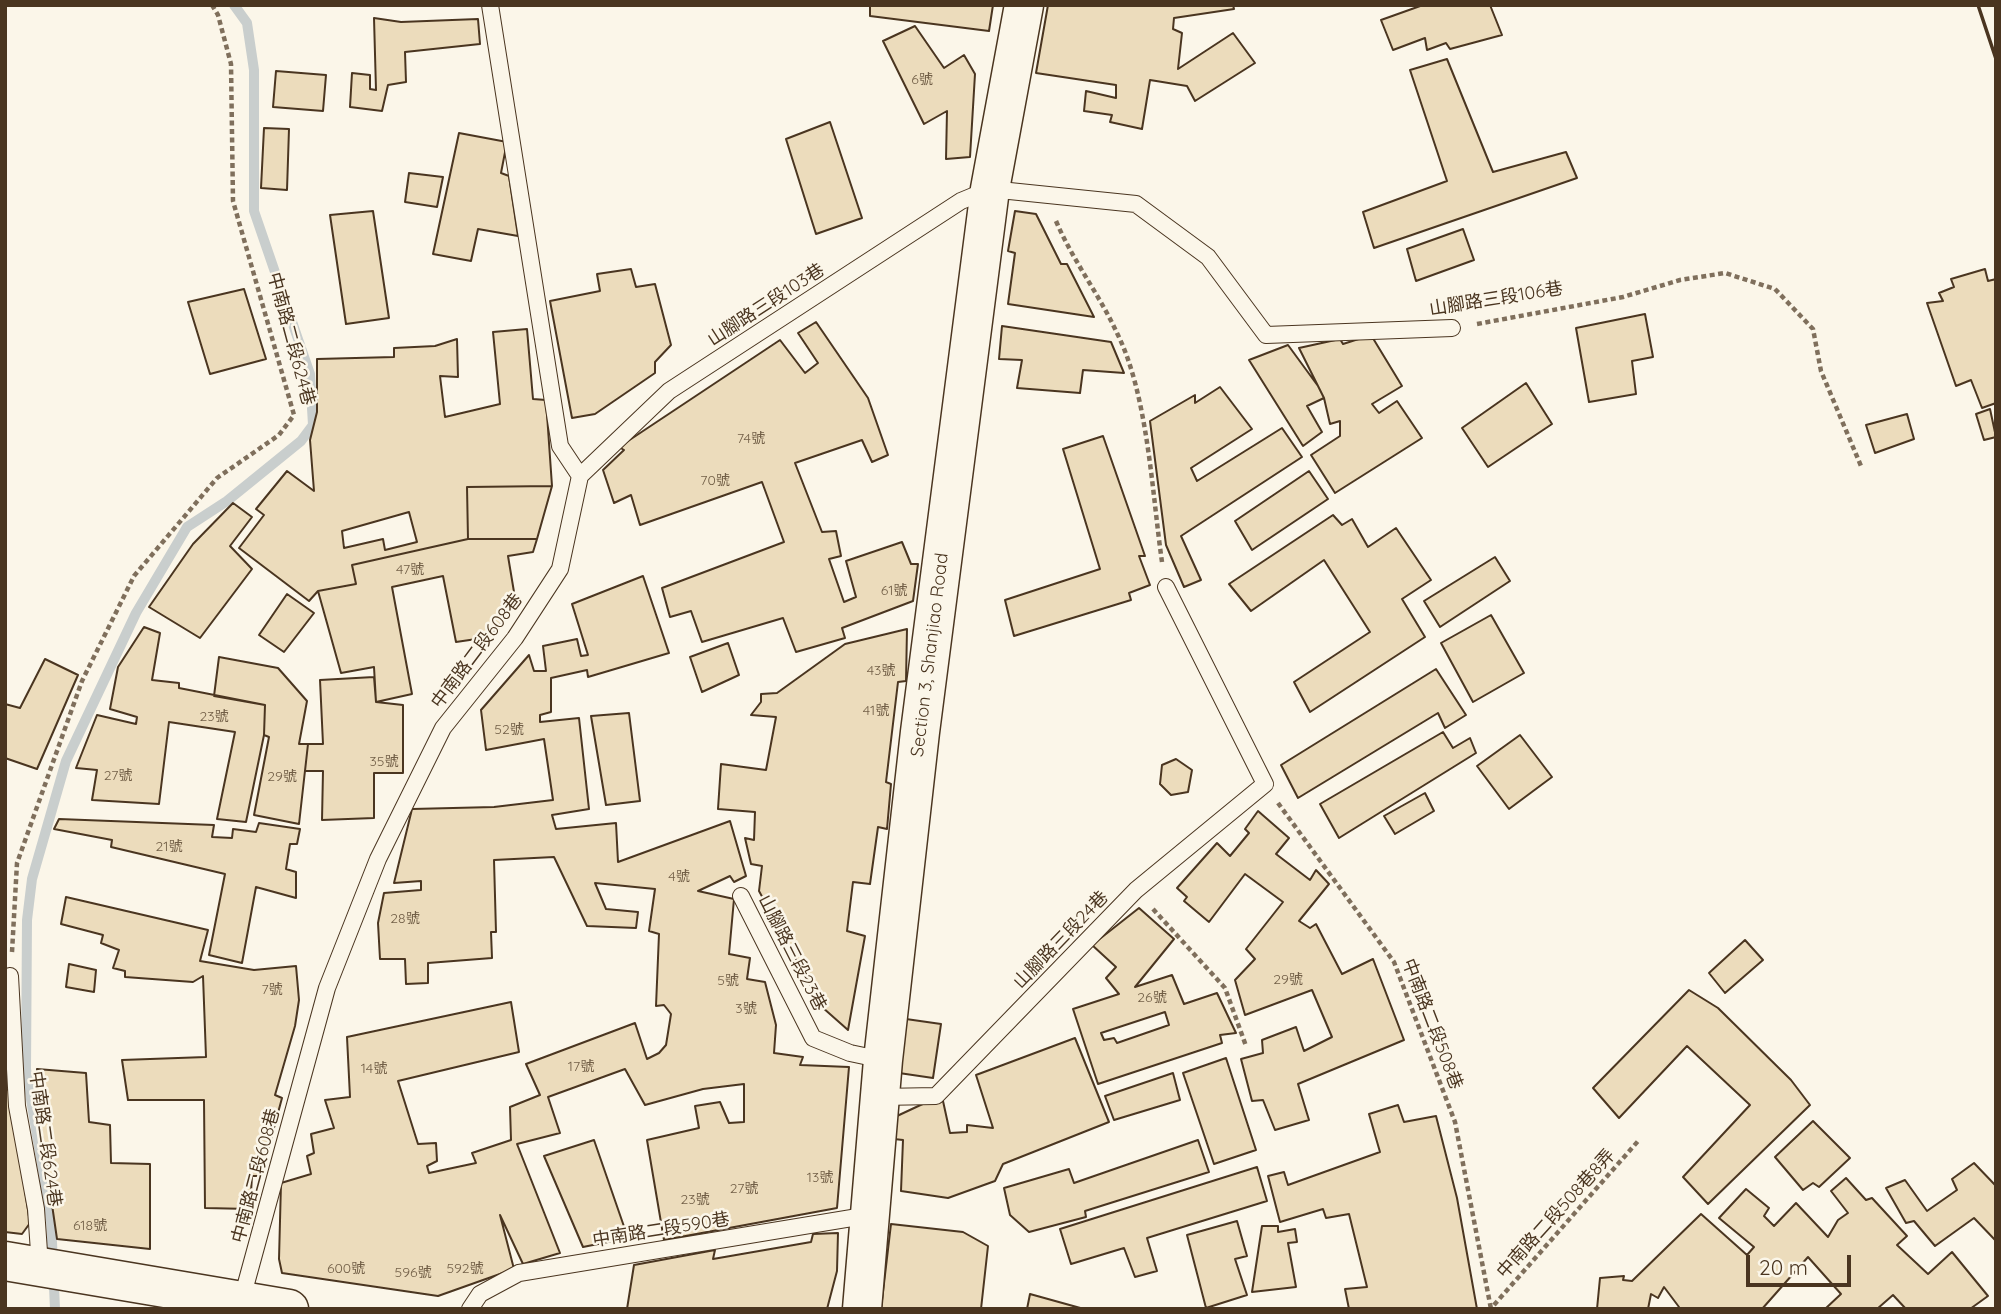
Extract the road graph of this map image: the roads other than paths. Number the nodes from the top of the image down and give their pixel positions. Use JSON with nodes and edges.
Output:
{"nodes":[{"id":1,"x":490,"y":5,"type":"edge"},
{"id":2,"x":1024,"y":5,"type":"edge"},
{"id":3,"x":990,"y":189,"type":"junction"},
{"id":4,"x":1452,"y":328,"type":"road end"},
{"id":5,"x":580,"y":476,"type":"junction"},
{"id":6,"x":1166,"y":587,"type":"road end"},
{"id":7,"x":741,"y":896,"type":"dead end"},
{"id":8,"x":10,"y":976,"type":"road end"},
{"id":9,"x":881,"y":1078,"type":"junction"},
{"id":10,"x":870,"y":1215,"type":"junction"},
{"id":11,"x":23,"y":1263,"type":"edge"},
{"id":12,"x":241,"y":1302,"type":"junction"},
{"id":13,"x":289,"y":1309,"type":"edge"},
{"id":14,"x":470,"y":1309,"type":"edge"},
{"id":15,"x":862,"y":1309,"type":"edge"}],
"edges":[{"from":1,"to":5,"type":"lane"},
{"from":2,"to":3,"type":"main road","name":"Section 3, Shanjiao Road"},
{"from":3,"to":4,"type":"lane","name":"山腳路三段106巷"},
{"from":3,"to":5,"type":"lane","name":"山腳路三段103巷"},
{"from":3,"to":9,"type":"main road","name":"Section 3, Shanjiao Road"},
{"from":5,"to":12,"type":"lane","name":"中南路二段608巷"},
{"from":6,"to":9,"type":"lane","name":"山腳路三段24巷"},
{"from":7,"to":9,"type":"lane","name":"山腳路三段23巷"},
{"from":8,"to":11,"type":"lane","name":"中南路二段624巷"},
{"from":9,"to":10,"type":"main road","name":"Section 3, Shanjiao Road"},
{"from":10,"to":14,"type":"lane","name":"中南路二段590巷"},
{"from":10,"to":15,"type":"main road","name":"Section 3, Shanjiao Road"},
{"from":11,"to":12,"type":"main road"},
{"from":12,"to":13,"type":"main road"}]}
